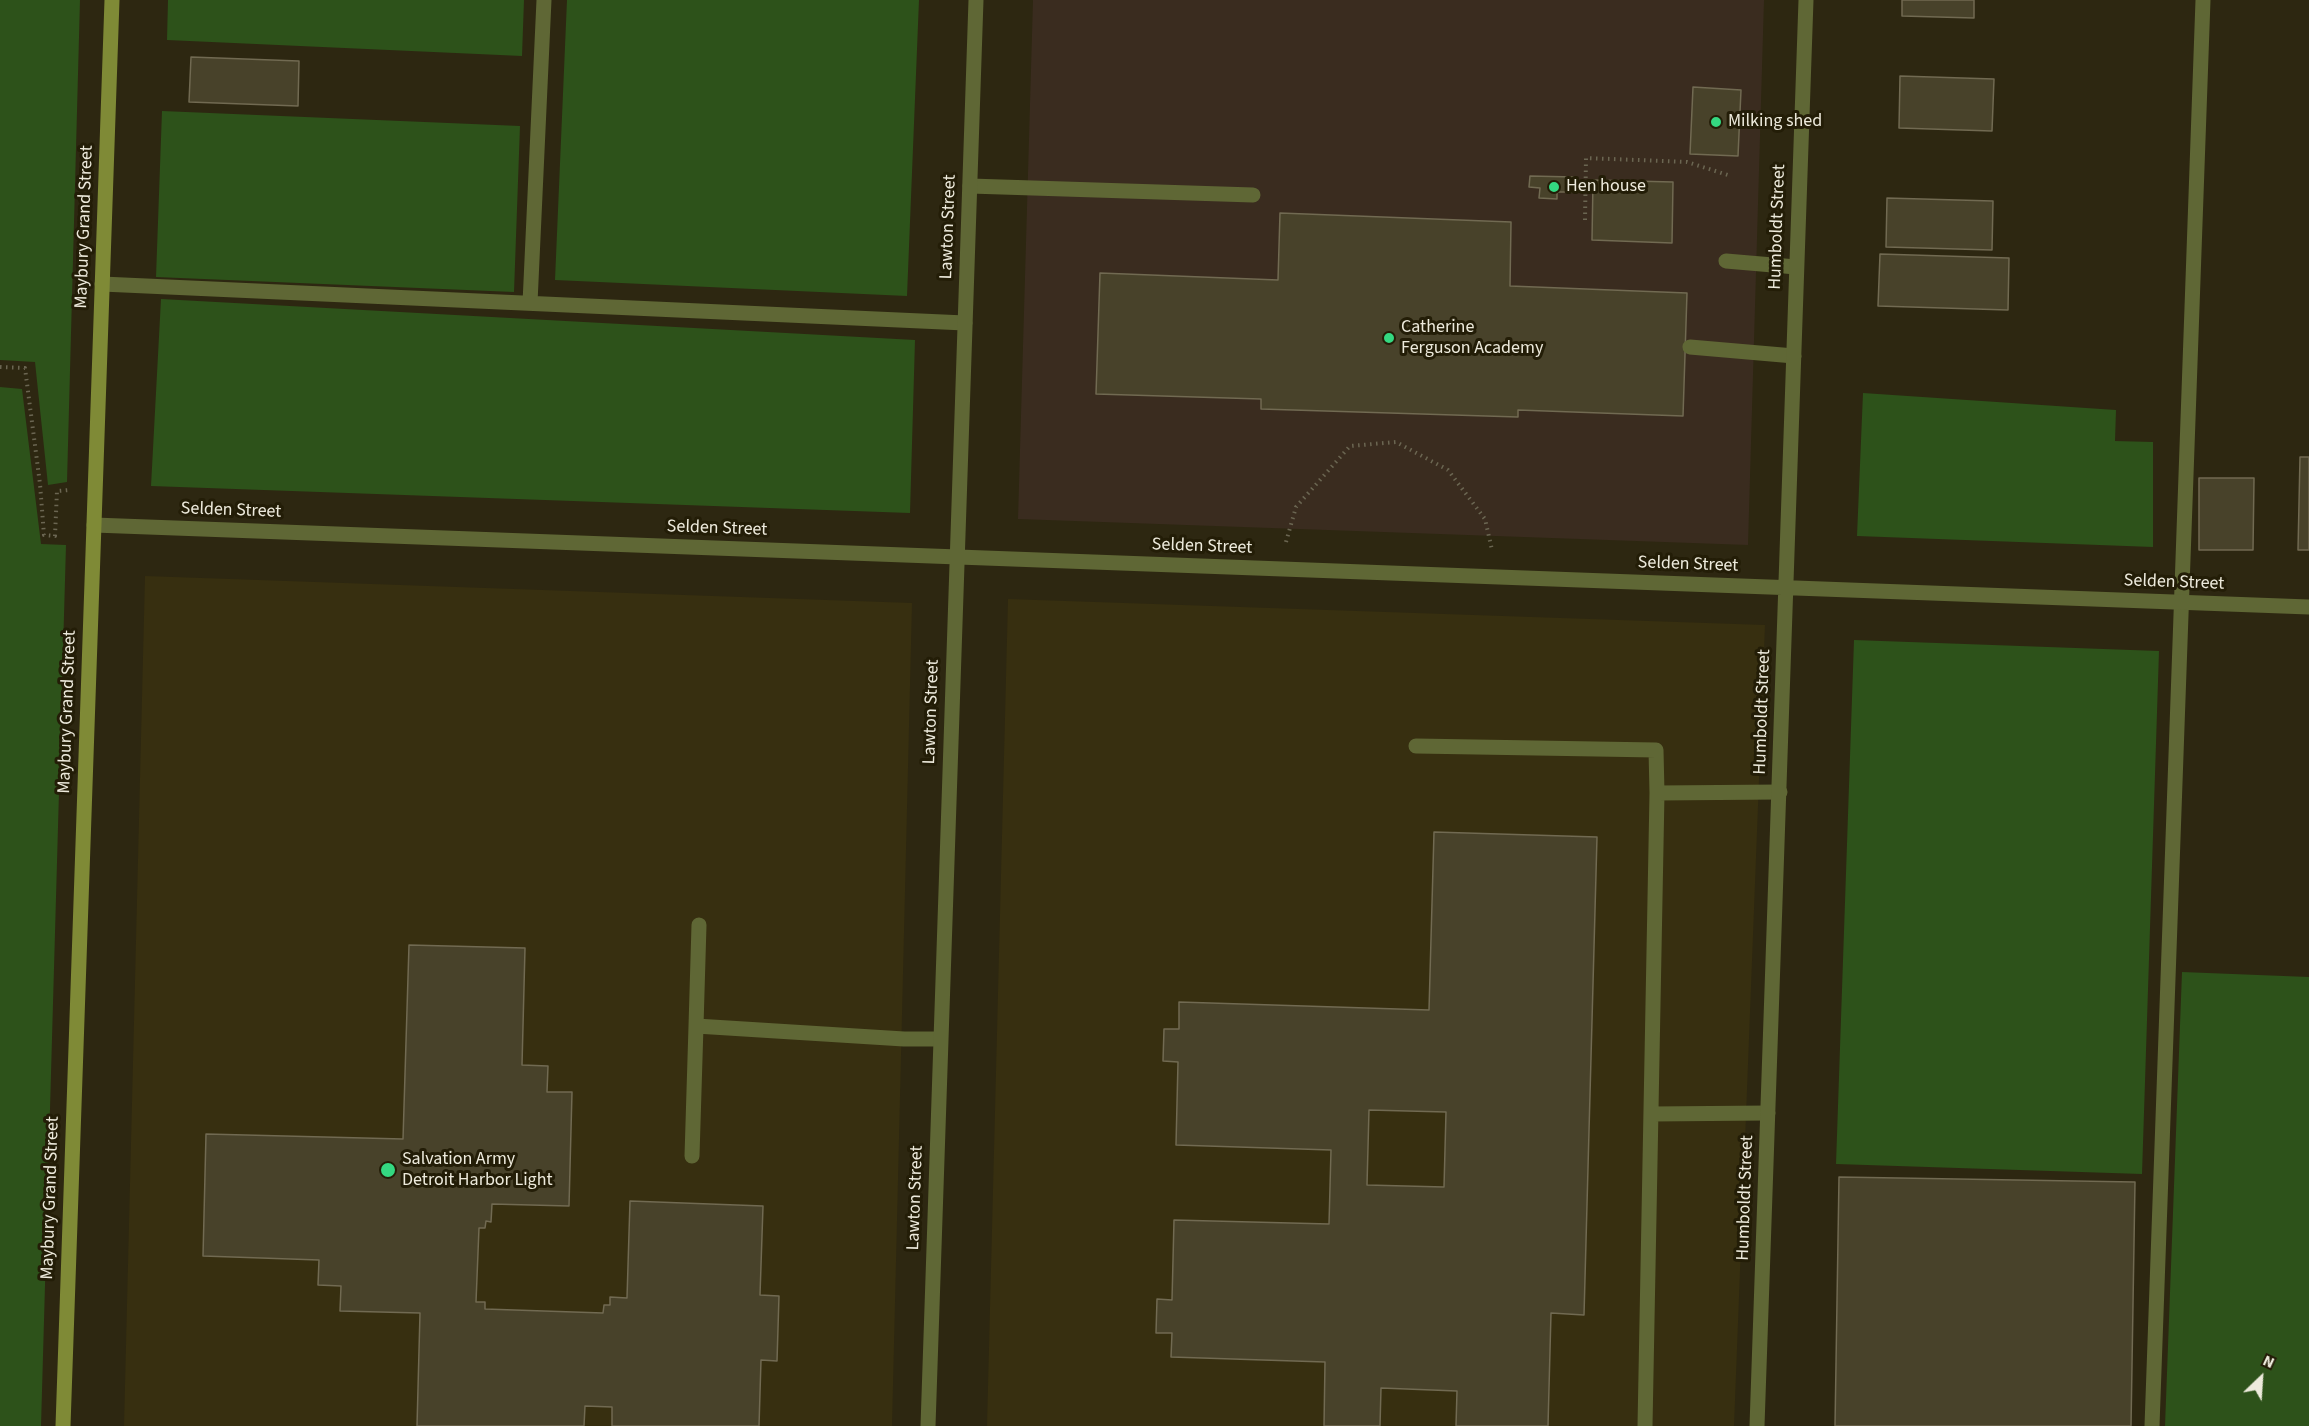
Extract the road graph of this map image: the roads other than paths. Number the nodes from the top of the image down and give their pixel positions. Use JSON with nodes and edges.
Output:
{"nodes":[{"id":1,"x":112,"y":0,"type":"edge"},
{"id":2,"x":544,"y":0,"type":"edge"},
{"id":3,"x":976,"y":0,"type":"edge"},
{"id":4,"x":1806,"y":0,"type":"edge"},
{"id":5,"x":2203,"y":0,"type":"edge"},
{"id":6,"x":970,"y":186,"type":"junction"},
{"id":7,"x":1253,"y":195,"type":"dead end"},
{"id":8,"x":1726,"y":261,"type":"dead end"},
{"id":9,"x":1796,"y":267,"type":"junction"},
{"id":10,"x":102,"y":284,"type":"junction"},
{"id":11,"x":530,"y":303,"type":"junction"},
{"id":12,"x":965,"y":323,"type":"junction"},
{"id":13,"x":1690,"y":347,"type":"dead end"},
{"id":14,"x":1794,"y":356,"type":"junction"},
{"id":15,"x":94,"y":525,"type":"junction"},
{"id":16,"x":957,"y":557,"type":"junction"},
{"id":17,"x":1787,"y":588,"type":"junction"},
{"id":18,"x":2181,"y":602,"type":"junction"},
{"id":19,"x":2309,"y":607,"type":"edge"},
{"id":20,"x":1416,"y":747,"type":"dead end"},
{"id":21,"x":1780,"y":792,"type":"junction"},
{"id":22,"x":1657,"y":793,"type":"junction"},
{"id":23,"x":699,"y":925,"type":"dead end"},
{"id":24,"x":696,"y":1026,"type":"junction"},
{"id":25,"x":940,"y":1039,"type":"junction"},
{"id":26,"x":1768,"y":1113,"type":"junction"},
{"id":27,"x":1652,"y":1114,"type":"junction"},
{"id":28,"x":692,"y":1156,"type":"dead end"},
{"id":29,"x":63,"y":1426,"type":"edge"},
{"id":30,"x":928,"y":1426,"type":"edge"},
{"id":31,"x":1645,"y":1426,"type":"edge"},
{"id":32,"x":1757,"y":1426,"type":"edge"},
{"id":33,"x":2152,"y":1426,"type":"edge"}],
"edges":[{"from":1,"to":10,"type":"street","name":"Maybury Grand Street"},
{"from":2,"to":11,"type":"street"},
{"from":3,"to":6,"type":"street","name":"Lawton Street"},
{"from":4,"to":9,"type":"street","name":"Humboldt Street"},
{"from":5,"to":18,"type":"street"},
{"from":6,"to":7,"type":"street"},
{"from":6,"to":12,"type":"street","name":"Lawton Street"},
{"from":8,"to":9,"type":"street"},
{"from":9,"to":14,"type":"street","name":"Humboldt Street"},
{"from":10,"to":11,"type":"street"},
{"from":10,"to":15,"type":"street","name":"Maybury Grand Street"},
{"from":11,"to":12,"type":"street"},
{"from":12,"to":16,"type":"street","name":"Lawton Street"},
{"from":13,"to":14,"type":"street"},
{"from":14,"to":17,"type":"street","name":"Humboldt Street"},
{"from":15,"to":16,"type":"street","name":"Selden Street"},
{"from":15,"to":29,"type":"street","name":"Maybury Grand Street"},
{"from":16,"to":17,"type":"street","name":"Selden Street"},
{"from":16,"to":25,"type":"street","name":"Lawton Street"},
{"from":17,"to":18,"type":"street","name":"Selden Street"},
{"from":17,"to":21,"type":"street","name":"Humboldt Street"},
{"from":18,"to":19,"type":"street","name":"Selden Street"},
{"from":18,"to":33,"type":"street"},
{"from":20,"to":22,"type":"street"},
{"from":21,"to":22,"type":"street"},
{"from":21,"to":26,"type":"street","name":"Humboldt Street"},
{"from":22,"to":27,"type":"street"},
{"from":23,"to":24,"type":"street"},
{"from":24,"to":25,"type":"street"},
{"from":24,"to":28,"type":"street"},
{"from":25,"to":30,"type":"street","name":"Lawton Street"},
{"from":26,"to":27,"type":"street"},
{"from":26,"to":32,"type":"street","name":"Humboldt Street"},
{"from":27,"to":31,"type":"street"}]}
